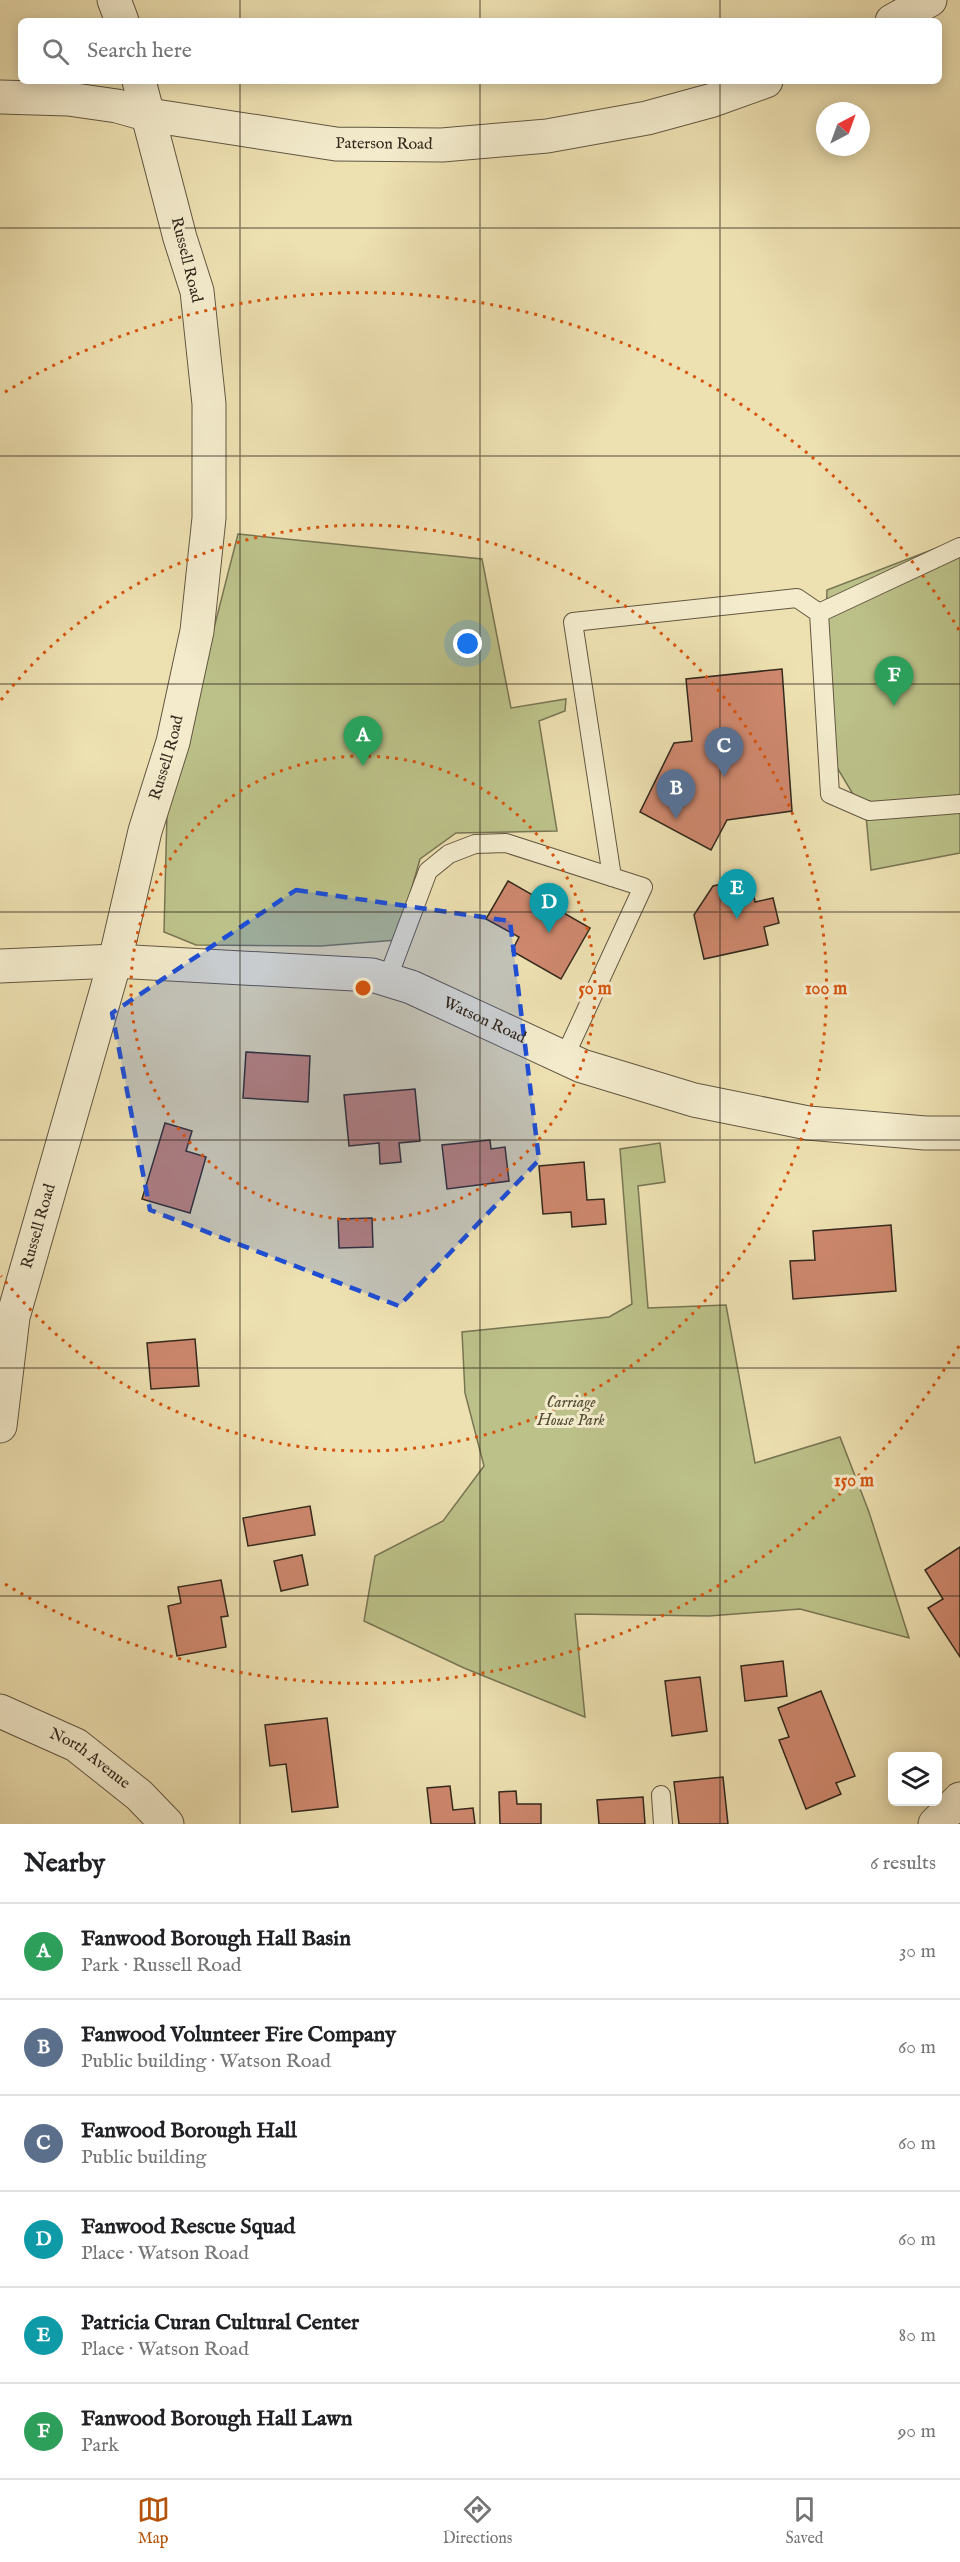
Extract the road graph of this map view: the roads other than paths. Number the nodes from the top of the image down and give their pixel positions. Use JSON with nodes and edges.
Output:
{"nodes":[{"id":1,"x":114,"y":0,"type":"edge"},
{"id":2,"x":930,"y":0,"type":"edge"},
{"id":3,"x":121,"y":18,"type":"edge"},
{"id":4,"x":897,"y":18,"type":"edge"},
{"id":5,"x":140,"y":84,"type":"edge"},
{"id":6,"x":758,"y":84,"type":"edge"},
{"id":7,"x":0,"y":97,"type":"edge"},
{"id":8,"x":149,"y":115,"type":"junction"},
{"id":9,"x":960,"y":547,"type":"edge"},
{"id":10,"x":819,"y":613,"type":"junction"},
{"id":11,"x":960,"y":804,"type":"edge"},
{"id":12,"x":612,"y":877,"type":"junction"},
{"id":13,"x":115,"y":961,"type":"junction"},
{"id":14,"x":0,"y":966,"type":"edge"},
{"id":15,"x":387,"y":980,"type":"junction"},
{"id":16,"x":564,"y":1058,"type":"junction"},
{"id":17,"x":960,"y":1133,"type":"edge"},
{"id":18,"x":0,"y":1426,"type":"edge"},
{"id":19,"x":0,"y":1711,"type":"edge"},
{"id":20,"x":661,"y":1795,"type":"dead end"},
{"id":21,"x":960,"y":1799,"type":"edge"},
{"id":22,"x":168,"y":1824,"type":"edge"},
{"id":23,"x":663,"y":1824,"type":"edge"},
{"id":24,"x":935,"y":1824,"type":"edge"}],
"edges":[{"from":1,"to":3,"type":"street"},
{"from":2,"to":4,"type":"street"},
{"from":5,"to":8,"type":"street","name":"Russell Road"},
{"from":6,"to":8,"type":"street","name":"Paterson Road"},
{"from":7,"to":8,"type":"street","name":"Paterson Road"},
{"from":8,"to":13,"type":"street","name":"Russell Road"},
{"from":9,"to":10,"type":"lane"},
{"from":10,"to":11,"type":"lane"},
{"from":10,"to":12,"type":"lane"},
{"from":12,"to":15,"type":"lane"},
{"from":12,"to":16,"type":"lane"},
{"from":13,"to":14,"type":"street","name":"Watson Road"},
{"from":13,"to":15,"type":"street","name":"Watson Road"},
{"from":13,"to":18,"type":"street","name":"Russell Road"},
{"from":15,"to":16,"type":"street","name":"Watson Road"},
{"from":16,"to":17,"type":"street","name":"Watson Road"},
{"from":19,"to":22,"type":"street","name":"North Avenue"},
{"from":20,"to":23,"type":"lane"},
{"from":21,"to":24,"type":"street"}]}
